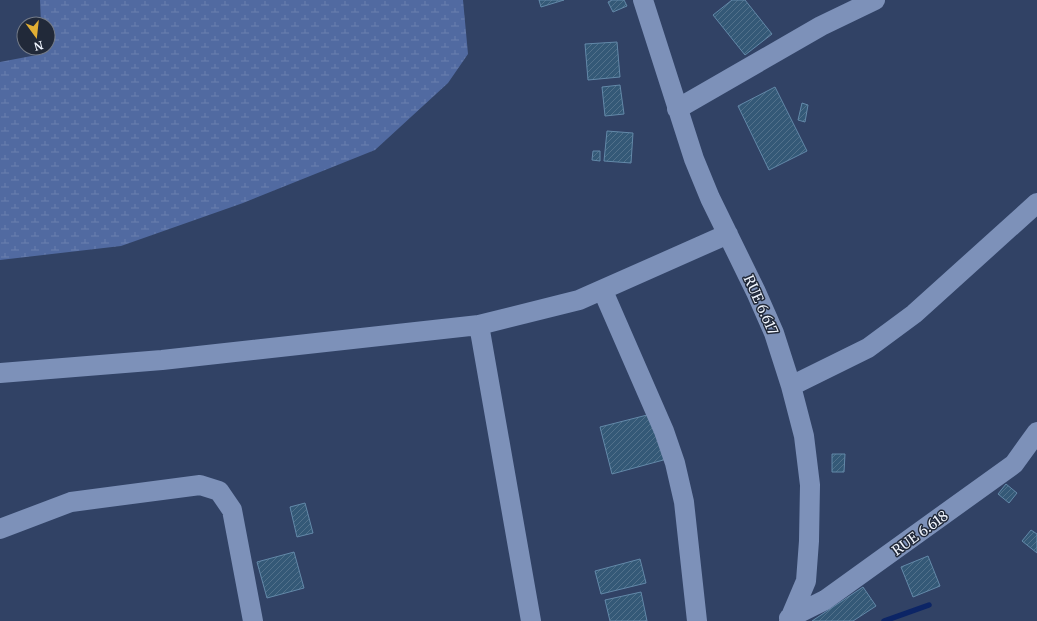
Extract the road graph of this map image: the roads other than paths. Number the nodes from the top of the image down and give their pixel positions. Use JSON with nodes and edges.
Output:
{"nodes":[{"id":1,"x":643,"y":0,"type":"edge"},
{"id":2,"x":875,"y":0,"type":"edge"},
{"id":3,"x":677,"y":109,"type":"junction"},
{"id":4,"x":1037,"y":203,"type":"edge"},
{"id":5,"x":728,"y":234,"type":"junction"},
{"id":6,"x":604,"y":291,"type":"junction"},
{"id":7,"x":479,"y":325,"type":"junction"},
{"id":8,"x":0,"y":373,"type":"edge"},
{"id":9,"x":791,"y":386,"type":"junction"},
{"id":10,"x":1037,"y":432,"type":"edge"},
{"id":11,"x":0,"y":529,"type":"edge"},
{"id":12,"x":789,"y":620,"type":"edge"},
{"id":13,"x":253,"y":621,"type":"edge"},
{"id":14,"x":531,"y":621,"type":"edge"},
{"id":15,"x":697,"y":621,"type":"edge"}],
"edges":[{"from":1,"to":3,"type":"street","name":"RUE 6.617"},
{"from":2,"to":3,"type":"street"},
{"from":3,"to":5,"type":"street","name":"RUE 6.617"},
{"from":4,"to":9,"type":"street"},
{"from":5,"to":6,"type":"street"},
{"from":5,"to":9,"type":"street","name":"RUE 6.617"},
{"from":6,"to":7,"type":"street"},
{"from":6,"to":15,"type":"street"},
{"from":7,"to":8,"type":"street"},
{"from":7,"to":14,"type":"street"},
{"from":9,"to":12,"type":"street","name":"RUE 6.617"},
{"from":10,"to":12,"type":"street","name":"RUE 6.618"},
{"from":11,"to":13,"type":"street"}]}
